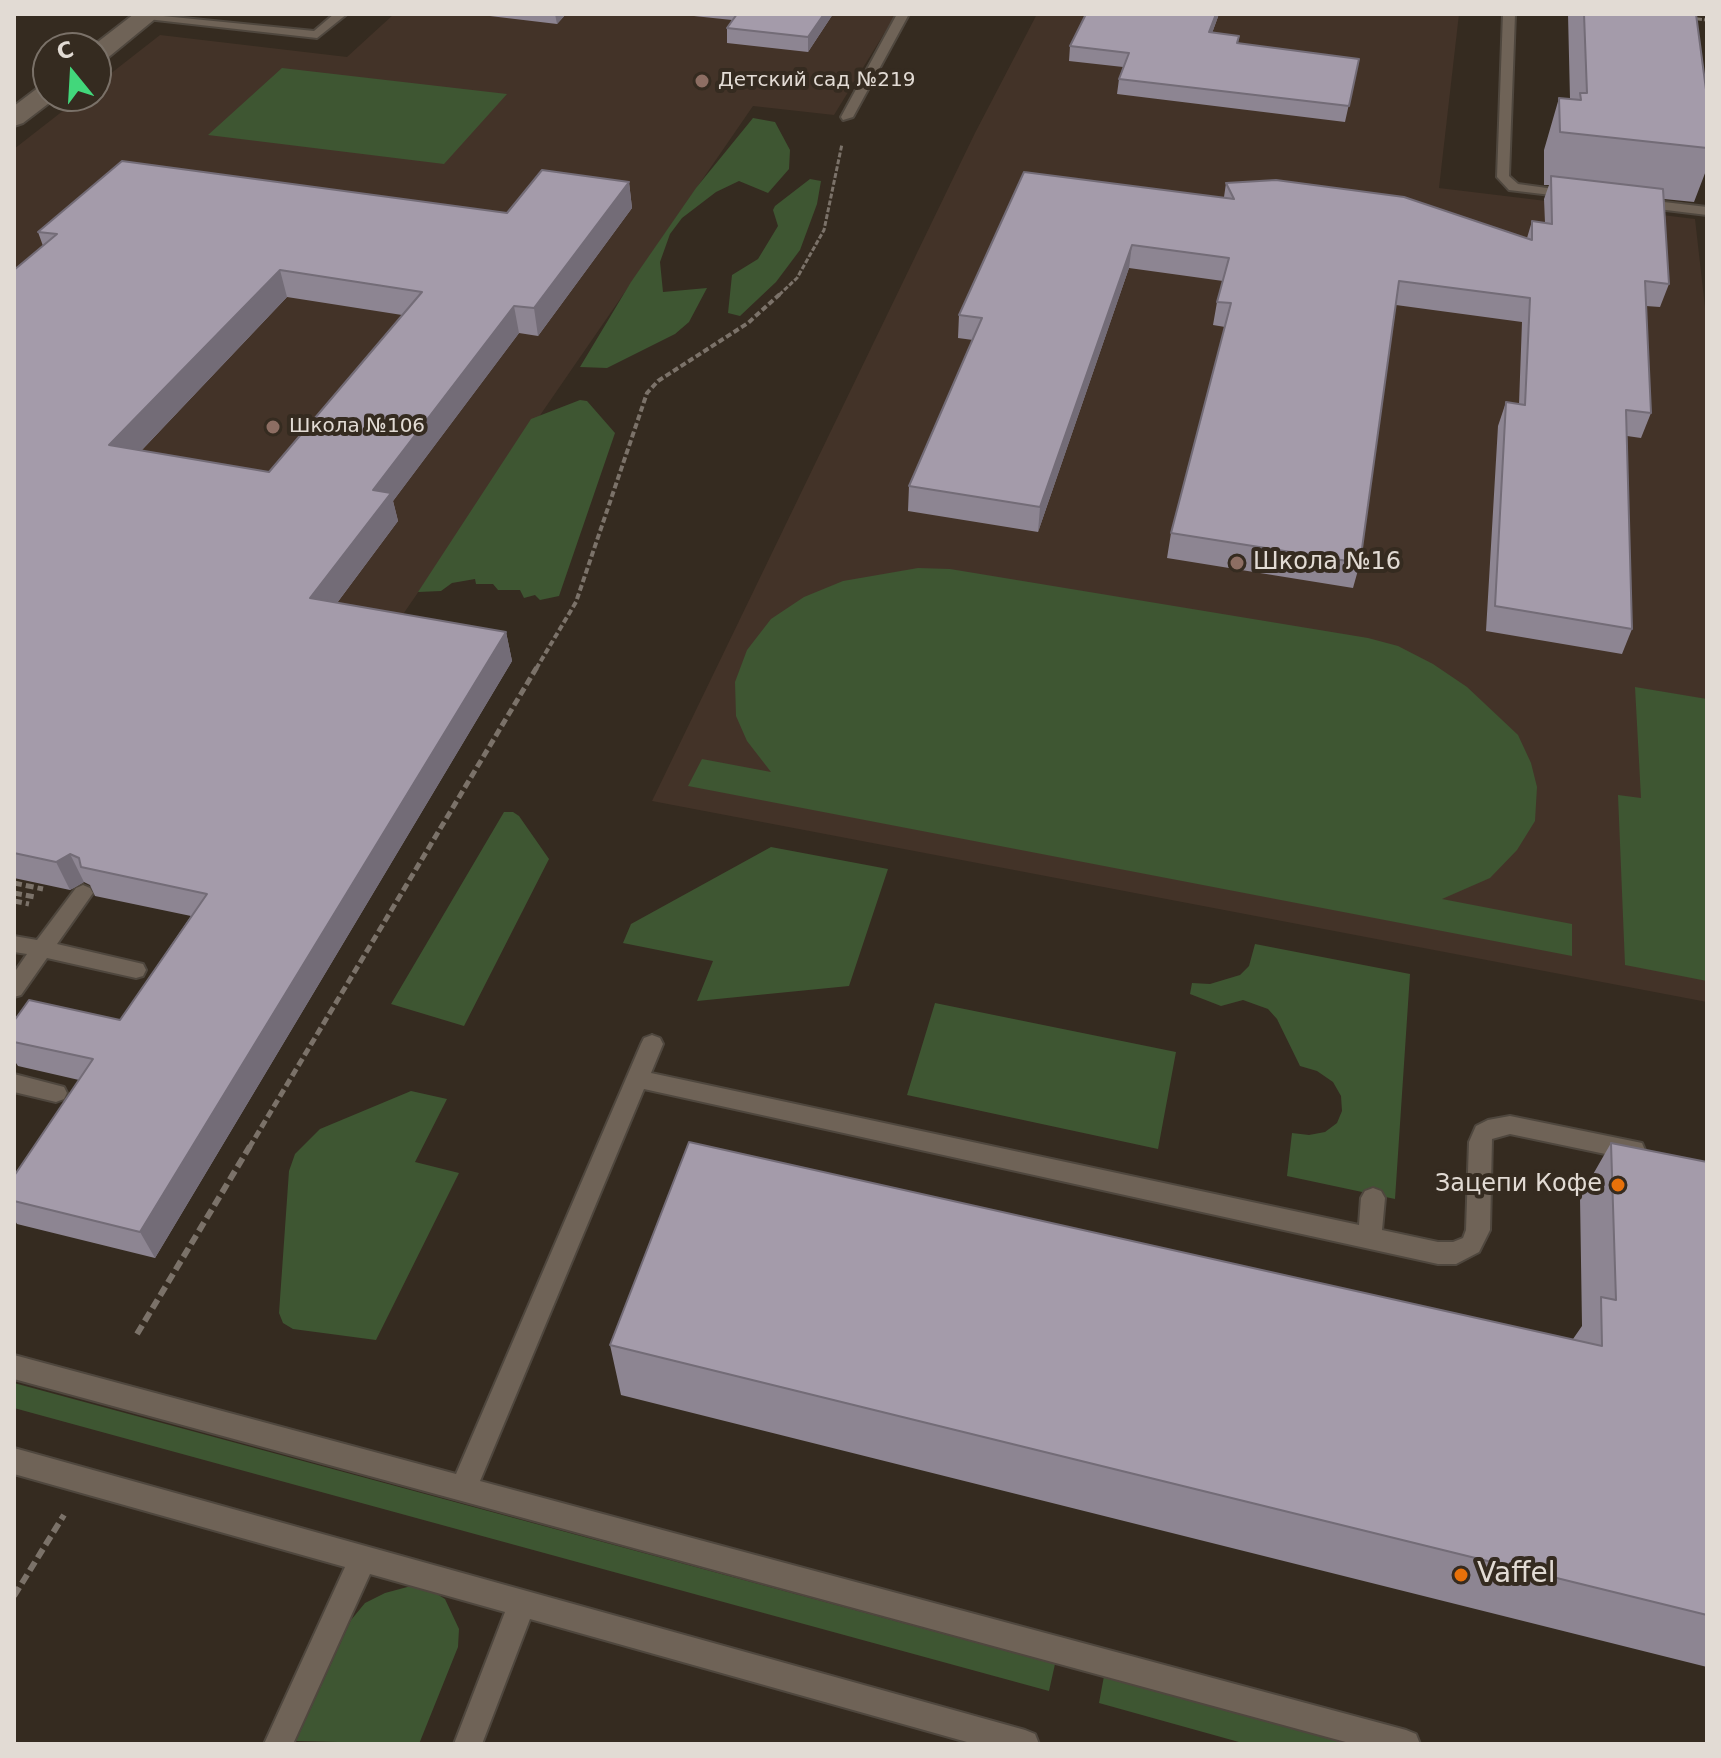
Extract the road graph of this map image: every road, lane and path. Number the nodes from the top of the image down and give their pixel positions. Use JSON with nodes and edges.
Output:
{"nodes":[{"id":1,"x":341,"y":14,"type":"edge"},
{"id":2,"x":903,"y":14,"type":"edge"},
{"id":3,"x":1509,"y":14,"type":"edge"},
{"id":4,"x":148,"y":15,"type":"edge"},
{"id":5,"x":1678,"y":17,"type":"edge"},
{"id":6,"x":1707,"y":20,"type":"edge"},
{"id":7,"x":112,"y":43,"type":"edge"},
{"id":8,"x":32,"y":104,"type":"edge"},
{"id":9,"x":847,"y":117,"type":"joint"},
{"id":10,"x":14,"y":118,"type":"edge"},
{"id":11,"x":1587,"y":197,"type":"edge"},
{"id":12,"x":1617,"y":201,"type":"edge"},
{"id":13,"x":1707,"y":211,"type":"edge"},
{"id":14,"x":53,"y":879,"type":"edge"},
{"id":15,"x":14,"y":883,"type":"edge"},
{"id":16,"x":14,"y":893,"type":"edge"},
{"id":17,"x":83,"y":893,"type":"edge"},
{"id":18,"x":14,"y":901,"type":"edge"},
{"id":19,"x":14,"y":944,"type":"edge"},
{"id":20,"x":42,"y":949,"type":"junction"},
{"id":21,"x":136,"y":970,"type":"dead end"},
{"id":22,"x":14,"y":989,"type":"edge"},
{"id":23,"x":652,"y":1044,"type":"dead end"},
{"id":24,"x":637,"y":1079,"type":"junction"},
{"id":25,"x":14,"y":1083,"type":"edge"},
{"id":26,"x":56,"y":1093,"type":"edge"},
{"id":27,"x":1663,"y":1156,"type":"edge"},
{"id":28,"x":1373,"y":1198,"type":"dead end"},
{"id":29,"x":1370,"y":1239,"type":"junction"},
{"id":30,"x":137,"y":1334,"type":"dead end"},
{"id":31,"x":14,"y":1367,"type":"edge"},
{"id":32,"x":14,"y":1461,"type":"edge"},
{"id":33,"x":85,"y":1481,"type":"junction"},
{"id":34,"x":463,"y":1489,"type":"junction"},
{"id":35,"x":363,"y":1558,"type":"junction"},
{"id":36,"x":14,"y":1596,"type":"edge"},
{"id":37,"x":522,"y":1603,"type":"junction"},
{"id":38,"x":278,"y":1744,"type":"edge"},
{"id":39,"x":468,"y":1744,"type":"edge"},
{"id":40,"x":1025,"y":1744,"type":"edge"},
{"id":41,"x":1406,"y":1744,"type":"edge"}],
"edges":[{"from":1,"to":4,"type":"lane"},
{"from":2,"to":9,"type":"lane"},
{"from":3,"to":11,"type":"lane"},
{"from":4,"to":7,"type":"street"},
{"from":5,"to":6,"type":"path"},
{"from":8,"to":10,"type":"street"},
{"from":9,"to":30,"type":"path"},
{"from":12,"to":13,"type":"lane"},
{"from":14,"to":15,"type":"path"},
{"from":16,"to":18,"type":"path"},
{"from":17,"to":20,"type":"lane"},
{"from":19,"to":20,"type":"lane"},
{"from":20,"to":21,"type":"lane"},
{"from":20,"to":22,"type":"lane"},
{"from":23,"to":24,"type":"lane"},
{"from":24,"to":29,"type":"lane"},
{"from":24,"to":34,"type":"lane"},
{"from":25,"to":26,"type":"lane"},
{"from":27,"to":29,"type":"lane"},
{"from":28,"to":29,"type":"lane"},
{"from":31,"to":34,"type":"lane"},
{"from":32,"to":33,"type":"lane"},
{"from":33,"to":35,"type":"lane"},
{"from":33,"to":36,"type":"path"},
{"from":34,"to":41,"type":"lane"},
{"from":35,"to":37,"type":"lane"},
{"from":35,"to":38,"type":"lane"},
{"from":37,"to":39,"type":"lane"},
{"from":37,"to":40,"type":"lane"}]}
